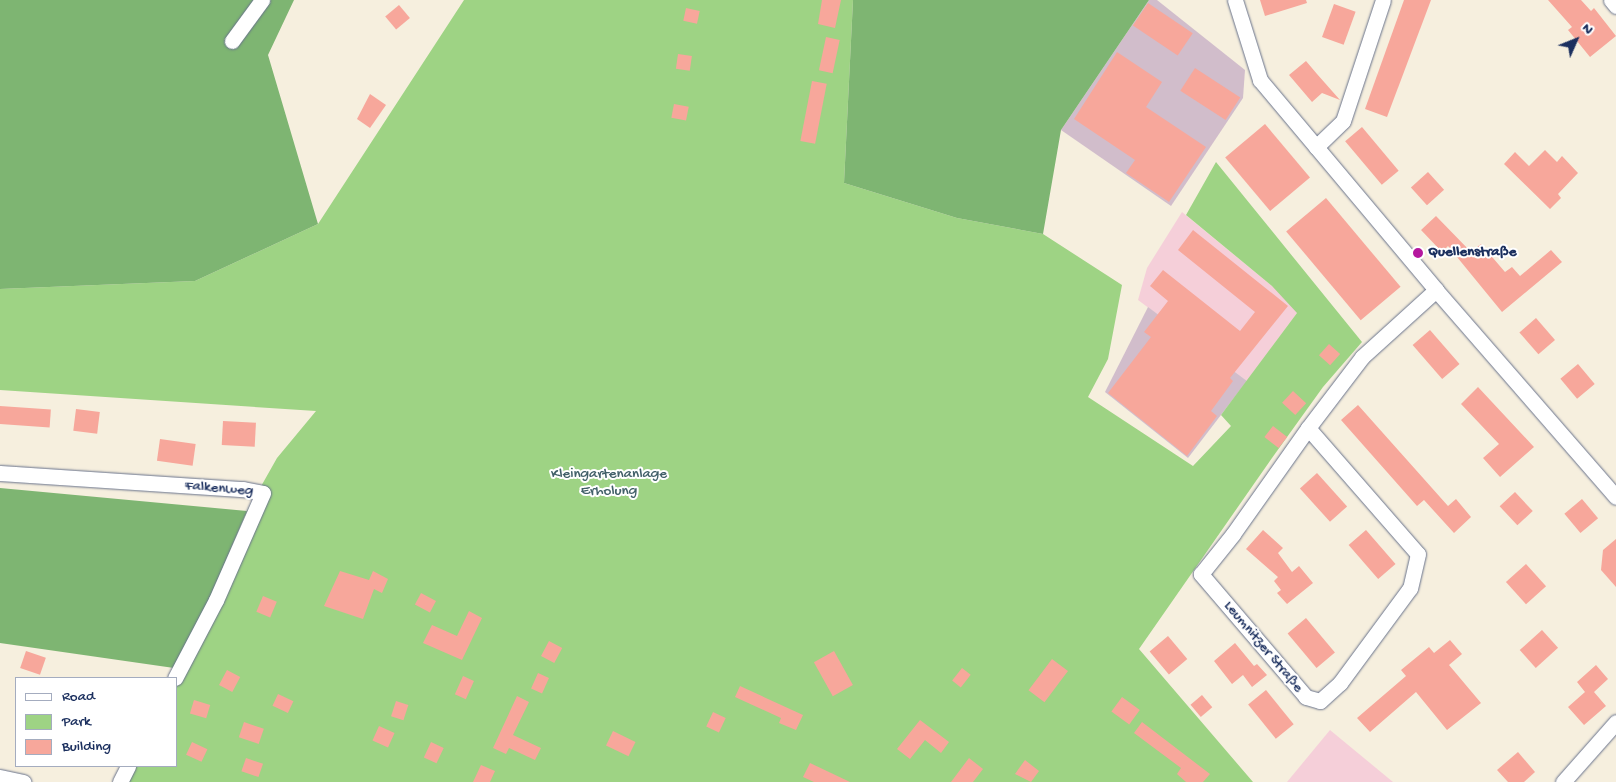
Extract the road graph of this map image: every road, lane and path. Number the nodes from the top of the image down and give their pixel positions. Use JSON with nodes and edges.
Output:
{"nodes":[{"id":1,"x":262,"y":0,"type":"edge"},
{"id":2,"x":1235,"y":0,"type":"edge"},
{"id":3,"x":1383,"y":0,"type":"edge"},
{"id":4,"x":1611,"y":0,"type":"edge"},
{"id":5,"x":1616,"y":6,"type":"edge"},
{"id":6,"x":232,"y":41,"type":"dead end"},
{"id":7,"x":1316,"y":147,"type":"junction"},
{"id":8,"x":1436,"y":290,"type":"junction"},
{"id":9,"x":1308,"y":428,"type":"junction"},
{"id":10,"x":0,"y":473,"type":"edge"},
{"id":11,"x":1616,"y":497,"type":"edge"},
{"id":12,"x":176,"y":677,"type":"edge"},
{"id":13,"x":1616,"y":722,"type":"edge"},
{"id":14,"x":128,"y":767,"type":"edge"},
{"id":15,"x":0,"y":777,"type":"edge"},
{"id":16,"x":23,"y":782,"type":"edge"},
{"id":17,"x":120,"y":782,"type":"edge"},
{"id":18,"x":1563,"y":782,"type":"edge"}],
"edges":[{"from":1,"to":6,"type":"street"},
{"from":2,"to":7,"type":"street"},
{"from":3,"to":7,"type":"street"},
{"from":4,"to":5,"type":"street"},
{"from":7,"to":8,"type":"street"},
{"from":8,"to":9,"type":"street","name":"Leumnitzer Straße"},
{"from":8,"to":11,"type":"street"},
{"from":9,"to":9,"type":"street","name":"Leumnitzer Straße"},
{"from":10,"to":12,"type":"street","name":"Falkenweg"},
{"from":13,"to":18,"type":"street"},
{"from":14,"to":17,"type":"street"},
{"from":15,"to":16,"type":"street"}]}
